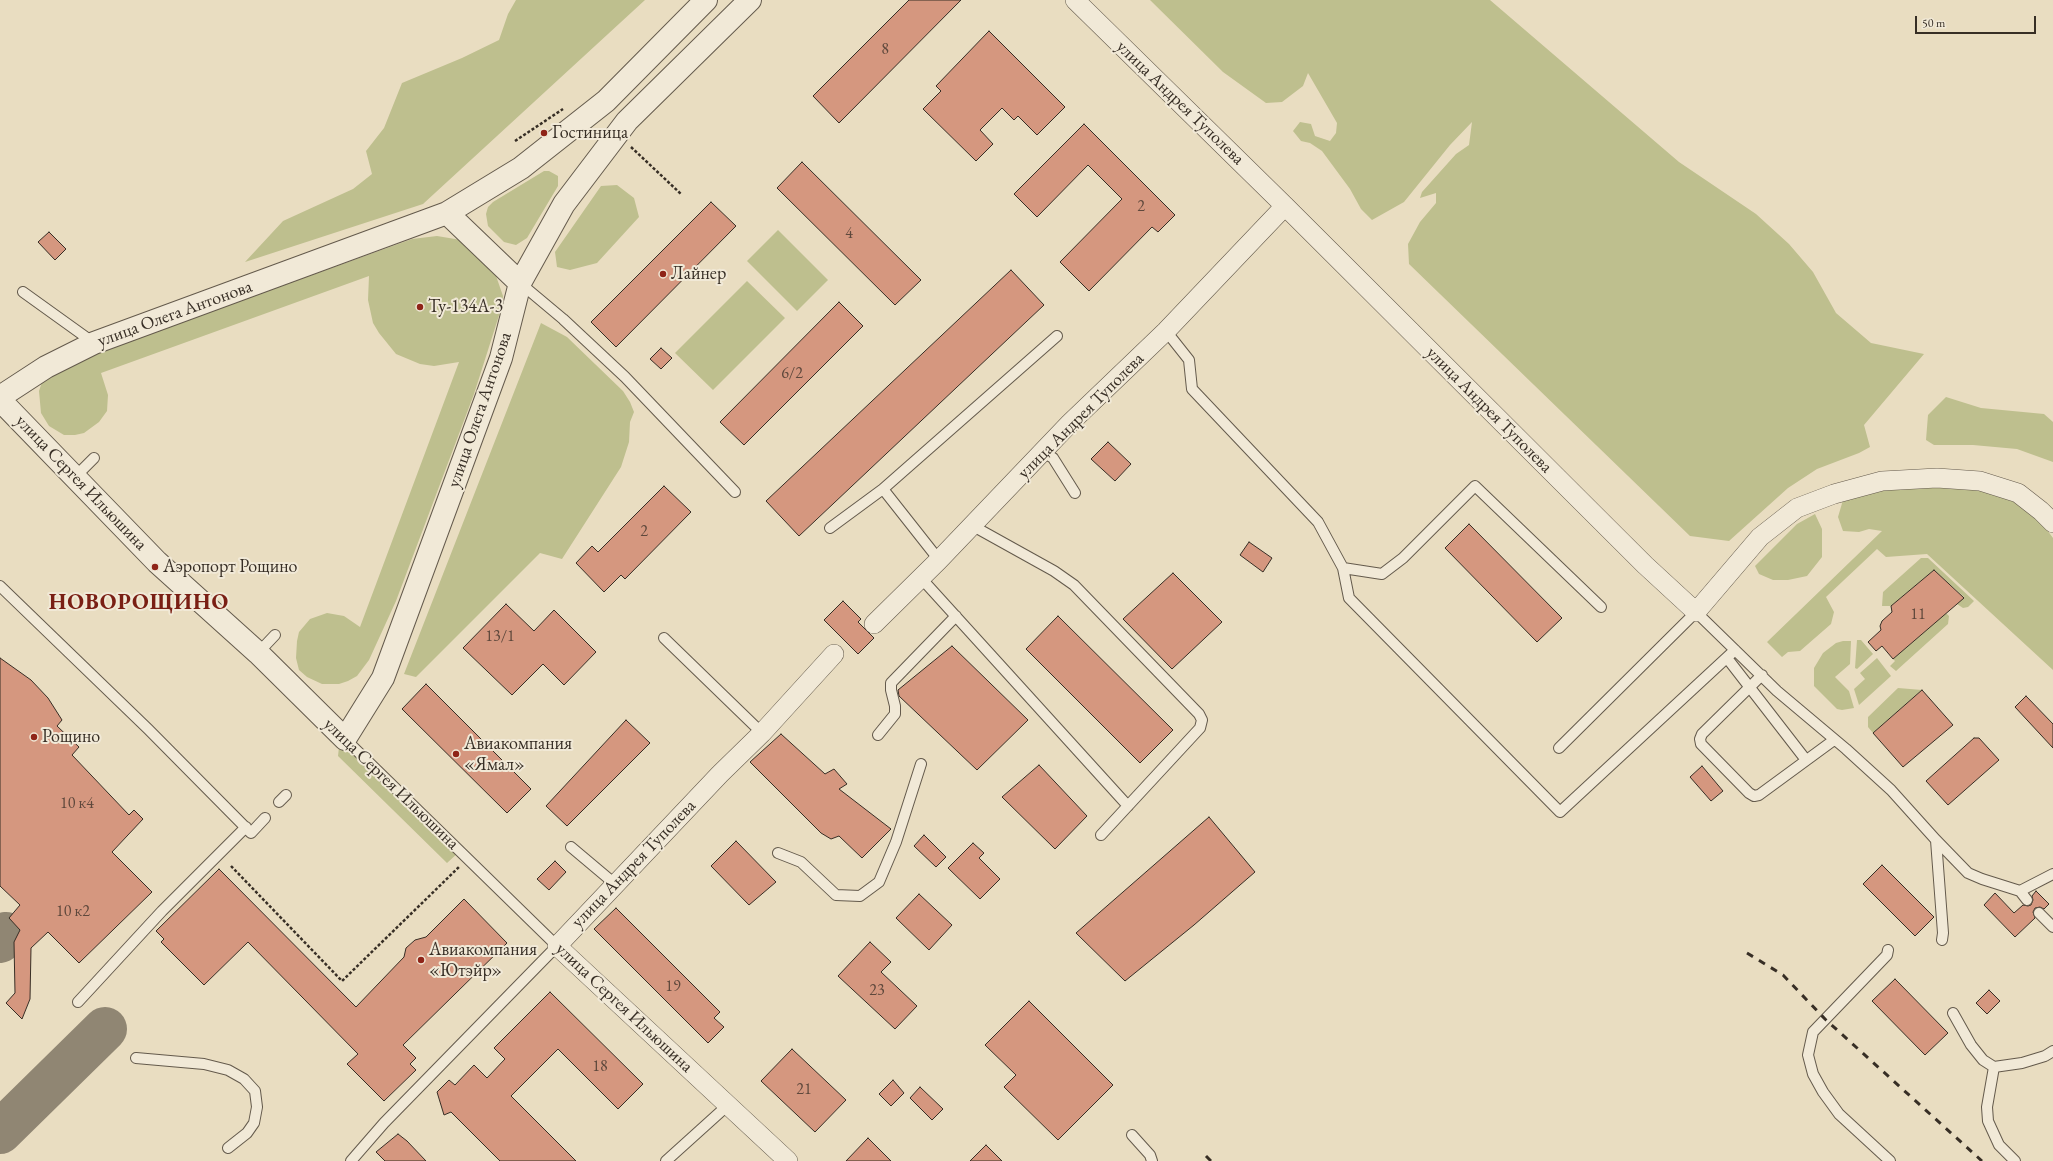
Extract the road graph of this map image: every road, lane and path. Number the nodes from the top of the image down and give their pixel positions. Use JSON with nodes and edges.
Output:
{"nodes":[{"id":1,"x":706,"y":0,"type":"edge"},
{"id":2,"x":750,"y":0,"type":"edge"},
{"id":3,"x":1075,"y":0,"type":"edge"},
{"id":4,"x":569,"y":106,"type":"dead end"},
{"id":5,"x":515,"y":141,"type":"dead end"},
{"id":6,"x":627,"y":144,"type":"dead end"},
{"id":7,"x":681,"y":194,"type":"dead end"},
{"id":8,"x":1285,"y":206,"type":"junction"},
{"id":9,"x":448,"y":213,"type":"junction"},
{"id":10,"x":520,"y":283,"type":"junction"},
{"id":11,"x":23,"y":292,"type":"dead end"},
{"id":12,"x":1166,"y":331,"type":"junction"},
{"id":13,"x":1056,"y":336,"type":"dead end"},
{"id":14,"x":94,"y":343,"type":"junction"},
{"id":15,"x":0,"y":397,"type":"edge"},
{"id":16,"x":0,"y":400,"type":"edge"},
{"id":17,"x":1043,"y":452,"type":"junction"},
{"id":18,"x":94,"y":458,"type":"dead end"},
{"id":19,"x":75,"y":477,"type":"junction"},
{"id":20,"x":883,"y":489,"type":"junction"},
{"id":21,"x":736,"y":492,"type":"dead end"},
{"id":22,"x":1075,"y":494,"type":"dead end"},
{"id":23,"x":2053,"y":523,"type":"edge"},
{"id":24,"x":972,"y":526,"type":"junction"},
{"id":25,"x":830,"y":528,"type":"dead end"},
{"id":26,"x":939,"y":560,"type":"junction"},
{"id":27,"x":1343,"y":568,"type":"junction"},
{"id":28,"x":921,"y":578,"type":"junction"},
{"id":29,"x":0,"y":586,"type":"edge"},
{"id":30,"x":1601,"y":607,"type":"dead end"},
{"id":31,"x":1696,"y":612,"type":"junction"},
{"id":32,"x":956,"y":616,"type":"junction"},
{"id":33,"x":874,"y":624,"type":"dead end"},
{"id":34,"x":275,"y":635,"type":"dead end"},
{"id":35,"x":664,"y":638,"type":"dead end"},
{"id":36,"x":1735,"y":650,"type":"junction"},
{"id":37,"x":258,"y":653,"type":"junction"},
{"id":38,"x":834,"y":654,"type":"dead end"},
{"id":39,"x":1727,"y":658,"type":"junction"},
{"id":40,"x":1762,"y":676,"type":"junction"},
{"id":41,"x":1750,"y":687,"type":"junction"},
{"id":42,"x":762,"y":733,"type":"junction"},
{"id":43,"x":878,"y":735,"type":"dead end"},
{"id":44,"x":345,"y":739,"type":"junction"},
{"id":45,"x":1834,"y":740,"type":"junction"},
{"id":46,"x":1559,"y":748,"type":"dead end"},
{"id":47,"x":1806,"y":760,"type":"junction"},
{"id":48,"x":921,"y":764,"type":"dead end"},
{"id":49,"x":1128,"y":806,"type":"junction"},
{"id":50,"x":265,"y":818,"type":"dead end"},
{"id":51,"x":246,"y":827,"type":"junction"},
{"id":52,"x":1101,"y":835,"type":"dead end"},
{"id":53,"x":1936,"y":840,"type":"junction"},
{"id":54,"x":571,"y":847,"type":"dead end"},
{"id":55,"x":778,"y":853,"type":"dead end"},
{"id":56,"x":461,"y":865,"type":"dead end"},
{"id":57,"x":231,"y":866,"type":"dead end"},
{"id":58,"x":2053,"y":874,"type":"edge"},
{"id":59,"x":615,"y":884,"type":"junction"},
{"id":60,"x":2020,"y":891,"type":"junction"},
{"id":61,"x":2027,"y":900,"type":"dead end"},
{"id":62,"x":2040,"y":913,"type":"dead end"},
{"id":63,"x":2053,"y":927,"type":"edge"},
{"id":64,"x":1942,"y":940,"type":"dead end"},
{"id":65,"x":557,"y":946,"type":"junction"},
{"id":66,"x":1888,"y":950,"type":"dead end"},
{"id":67,"x":78,"y":1002,"type":"dead end"},
{"id":68,"x":1953,"y":1013,"type":"dead end"},
{"id":69,"x":2053,"y":1051,"type":"edge"},
{"id":70,"x":136,"y":1058,"type":"dead end"},
{"id":71,"x":1994,"y":1066,"type":"junction"},
{"id":72,"x":728,"y":1105,"type":"junction"},
{"id":73,"x":1132,"y":1136,"type":"dead end"},
{"id":74,"x":228,"y":1148,"type":"dead end"},
{"id":75,"x":351,"y":1161,"type":"edge"},
{"id":76,"x":666,"y":1161,"type":"edge"},
{"id":77,"x":788,"y":1161,"type":"edge"},
{"id":78,"x":1152,"y":1161,"type":"edge"},
{"id":79,"x":1890,"y":1161,"type":"edge"},
{"id":80,"x":2015,"y":1161,"type":"edge"}],
"edges":[{"from":1,"to":9,"type":"street","name":"улица Олега Антонова"},
{"from":2,"to":10,"type":"street","name":"улица Олега Антонова"},
{"from":3,"to":8,"type":"street","name":"улица Андрея Туполева"},
{"from":4,"to":5,"type":"path"},
{"from":6,"to":7,"type":"path"},
{"from":8,"to":12,"type":"street","name":"улица Андрея Туполева"},
{"from":8,"to":31,"type":"street","name":"улица Андрея Туполева"},
{"from":9,"to":10,"type":"street"},
{"from":9,"to":14,"type":"street","name":"улица Олега Антонова"},
{"from":10,"to":21,"type":"lane"},
{"from":10,"to":44,"type":"street","name":"улица Олега Антонова"},
{"from":11,"to":14,"type":"lane"},
{"from":12,"to":17,"type":"street","name":"улица Андрея Туполева"},
{"from":12,"to":27,"type":"lane"},
{"from":13,"to":20,"type":"lane"},
{"from":14,"to":15,"type":"street","name":"улица Олега Антонова"},
{"from":16,"to":19,"type":"street","name":"улица Сергея Ильюшина"},
{"from":17,"to":22,"type":"lane"},
{"from":17,"to":24,"type":"street","name":"улица Андрея Туполева"},
{"from":18,"to":19,"type":"lane"},
{"from":19,"to":37,"type":"street","name":"улица Сергея Ильюшина"},
{"from":20,"to":25,"type":"lane"},
{"from":20,"to":26,"type":"lane"},
{"from":23,"to":31,"type":"street"},
{"from":24,"to":26,"type":"street","name":"улица Андрея Туполева"},
{"from":24,"to":49,"type":"lane"},
{"from":26,"to":28,"type":"street","name":"улица Андрея Туполева"},
{"from":27,"to":30,"type":"lane"},
{"from":27,"to":39,"type":"lane"},
{"from":28,"to":32,"type":"lane"},
{"from":28,"to":33,"type":"street","name":"улица Андрея Туполева"},
{"from":29,"to":51,"type":"lane"},
{"from":31,"to":36,"type":"lane"},
{"from":31,"to":46,"type":"lane"},
{"from":32,"to":43,"type":"lane"},
{"from":32,"to":49,"type":"lane"},
{"from":34,"to":37,"type":"lane"},
{"from":35,"to":42,"type":"lane"},
{"from":36,"to":39,"type":"lane"},
{"from":36,"to":40,"type":"lane"},
{"from":37,"to":44,"type":"street","name":"улица Сергея Ильюшина"},
{"from":38,"to":42,"type":"street","name":"улица Андрея Туполева"},
{"from":39,"to":41,"type":"lane"},
{"from":40,"to":41,"type":"lane"},
{"from":40,"to":45,"type":"lane"},
{"from":41,"to":47,"type":"lane"},
{"from":41,"to":47,"type":"lane"},
{"from":42,"to":59,"type":"street","name":"улица Андрея Туполева"},
{"from":44,"to":65,"type":"lane","name":"улица Сергея Ильюшина"},
{"from":45,"to":47,"type":"lane"},
{"from":45,"to":53,"type":"lane"},
{"from":48,"to":55,"type":"lane"},
{"from":49,"to":52,"type":"lane"},
{"from":50,"to":51,"type":"lane"},
{"from":51,"to":67,"type":"lane"},
{"from":53,"to":60,"type":"lane"},
{"from":53,"to":64,"type":"lane"},
{"from":54,"to":59,"type":"lane"},
{"from":56,"to":57,"type":"path"},
{"from":58,"to":60,"type":"lane"},
{"from":59,"to":65,"type":"street","name":"улица Андрея Туполева"},
{"from":60,"to":61,"type":"lane"},
{"from":62,"to":63,"type":"lane"},
{"from":65,"to":72,"type":"street","name":"улица Сергея Ильюшина"},
{"from":65,"to":75,"type":"lane","name":"улица Андрея Туполева"},
{"from":66,"to":79,"type":"lane"},
{"from":68,"to":71,"type":"lane"},
{"from":69,"to":71,"type":"lane"},
{"from":70,"to":74,"type":"lane"},
{"from":71,"to":80,"type":"lane"},
{"from":72,"to":76,"type":"lane"},
{"from":72,"to":77,"type":"street","name":"улица Сергея Ильюшина"},
{"from":73,"to":78,"type":"lane"}]}
